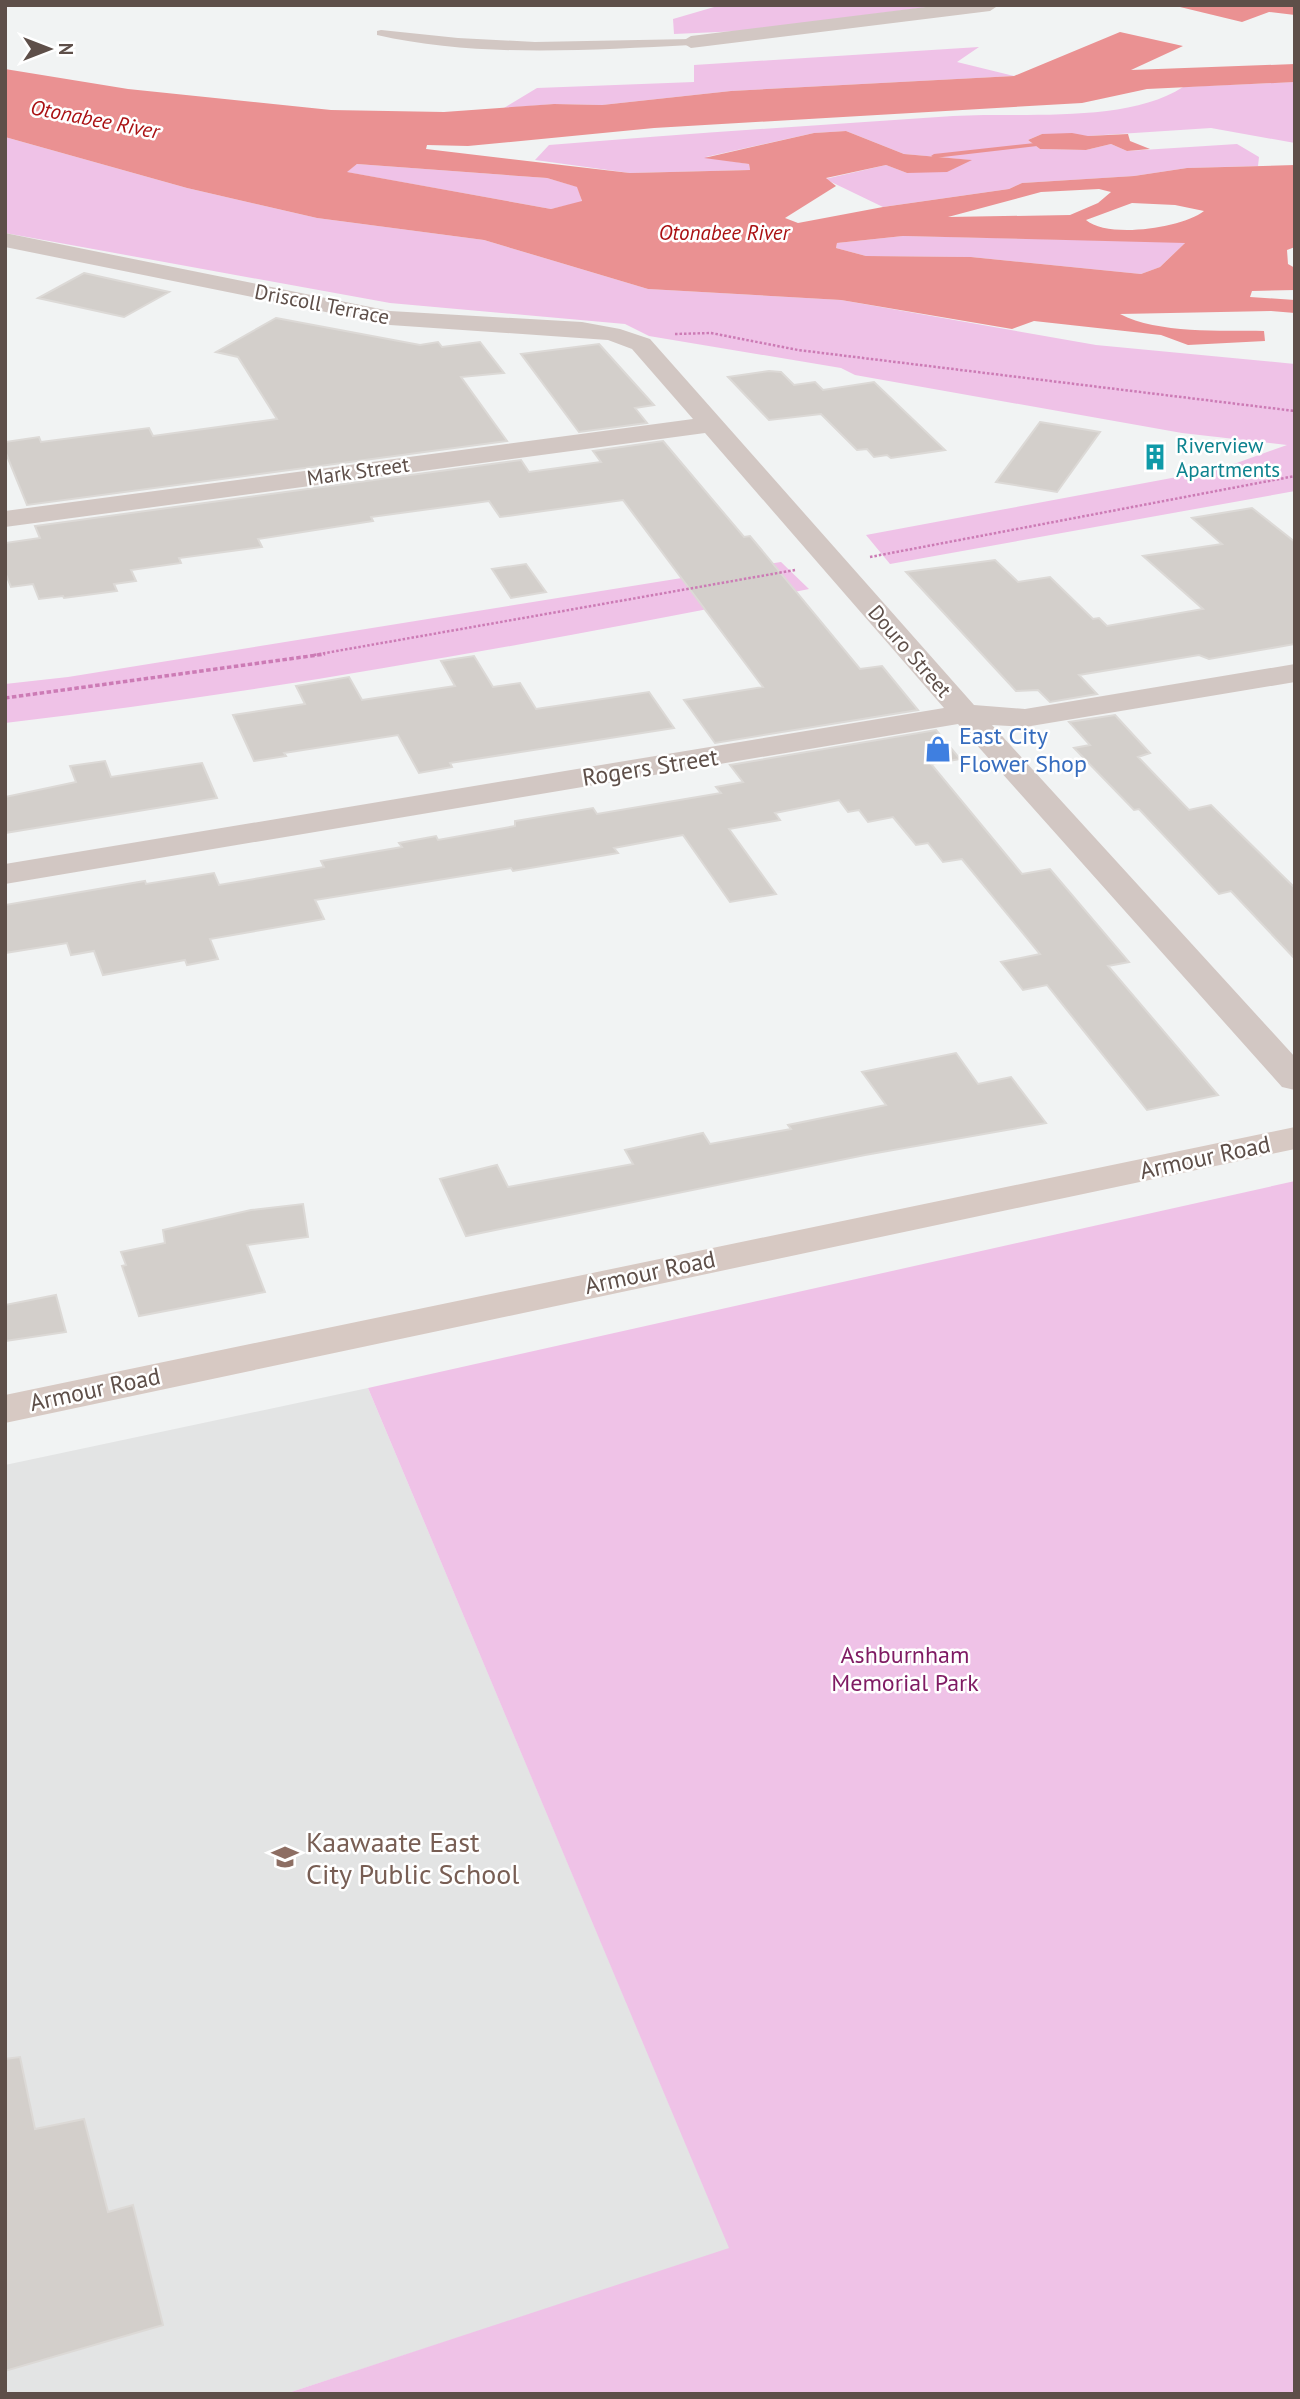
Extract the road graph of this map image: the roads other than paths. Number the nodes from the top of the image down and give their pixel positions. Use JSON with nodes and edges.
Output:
{"nodes":[{"id":1,"x":990,"y":5,"type":"edge"},
{"id":2,"x":381,"y":33,"type":"dead end"},
{"id":3,"x":691,"y":43,"type":"joint"},
{"id":4,"x":5,"y":240,"type":"edge"},
{"id":5,"x":641,"y":344,"type":"joint"},
{"id":6,"x":711,"y":424,"type":"junction"},
{"id":7,"x":5,"y":519,"type":"edge"},
{"id":8,"x":1295,"y":673,"type":"edge"},
{"id":9,"x":965,"y":714,"type":"junction"},
{"id":10,"x":5,"y":874,"type":"edge"},
{"id":11,"x":1295,"y":1079,"type":"edge"},
{"id":12,"x":1295,"y":1138,"type":"edge"},
{"id":13,"x":5,"y":1409,"type":"edge"}],
"edges":[{"from":1,"to":3,"type":"street"},
{"from":2,"to":3,"type":"lane"},
{"from":4,"to":5,"type":"street","name":"Driscoll Terrace"},
{"from":5,"to":6,"type":"street","name":"Douro Street"},
{"from":6,"to":7,"type":"street","name":"Mark Street"},
{"from":6,"to":9,"type":"street","name":"Douro Street"},
{"from":8,"to":9,"type":"street","name":"Rogers Street"},
{"from":9,"to":10,"type":"street","name":"Rogers Street"},
{"from":9,"to":11,"type":"street","name":"Douro Street"},
{"from":12,"to":13,"type":"main road","name":"Armour Road"}]}
